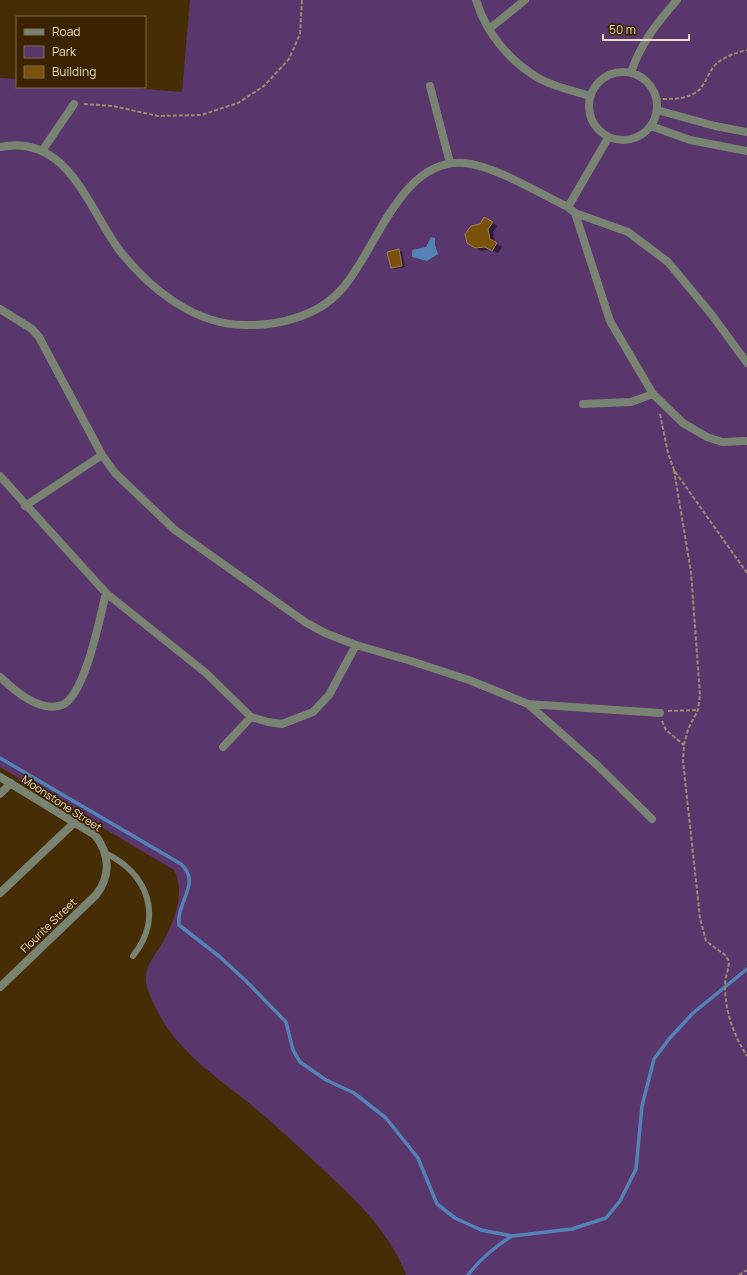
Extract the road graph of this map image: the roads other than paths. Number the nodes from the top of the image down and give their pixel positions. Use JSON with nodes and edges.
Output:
{"nodes":[{"id":1,"x":476,"y":0,"type":"edge"},
{"id":2,"x":525,"y":0,"type":"edge"},
{"id":3,"x":677,"y":0,"type":"edge"},
{"id":4,"x":489,"y":29,"type":"junction"},
{"id":5,"x":631,"y":73,"type":"junction"},
{"id":6,"x":430,"y":86,"type":"dead end"},
{"id":7,"x":590,"y":96,"type":"junction"},
{"id":8,"x":74,"y":104,"type":"road end"},
{"id":9,"x":657,"y":110,"type":"junction"},
{"id":10,"x":651,"y":126,"type":"junction"},
{"id":11,"x":747,"y":132,"type":"edge"},
{"id":12,"x":608,"y":138,"type":"junction"},
{"id":13,"x":0,"y":147,"type":"edge"},
{"id":14,"x":42,"y":151,"type":"junction"},
{"id":15,"x":747,"y":151,"type":"edge"},
{"id":16,"x":450,"y":163,"type":"junction"},
{"id":17,"x":568,"y":207,"type":"junction"},
{"id":18,"x":575,"y":213,"type":"junction"},
{"id":19,"x":0,"y":309,"type":"edge"},
{"id":20,"x":747,"y":363,"type":"edge"},
{"id":21,"x":656,"y":397,"type":"junction"},
{"id":22,"x":583,"y":404,"type":"dead end"},
{"id":23,"x":747,"y":441,"type":"edge"},
{"id":24,"x":102,"y":455,"type":"junction"},
{"id":25,"x":0,"y":476,"type":"edge"},
{"id":26,"x":25,"y":506,"type":"junction"},
{"id":27,"x":106,"y":593,"type":"junction"},
{"id":28,"x":356,"y":645,"type":"junction"},
{"id":29,"x":0,"y":677,"type":"edge"},
{"id":30,"x":528,"y":704,"type":"junction"},
{"id":31,"x":660,"y":713,"type":"road end"},
{"id":32,"x":251,"y":717,"type":"junction"},
{"id":33,"x":223,"y":747,"type":"dead end"},
{"id":34,"x":0,"y":777,"type":"edge"},
{"id":35,"x":11,"y":783,"type":"junction"},
{"id":36,"x":0,"y":794,"type":"edge"},
{"id":37,"x":652,"y":819,"type":"dead end"},
{"id":38,"x":76,"y":822,"type":"junction"},
{"id":39,"x":105,"y":853,"type":"junction"},
{"id":40,"x":106,"y":877,"type":"joint"},
{"id":41,"x":0,"y":893,"type":"edge"},
{"id":42,"x":133,"y":956,"type":"dead end"},
{"id":43,"x":0,"y":987,"type":"edge"}],
"edges":[{"from":1,"to":4,"type":"street"},
{"from":2,"to":4,"type":"street"},
{"from":3,"to":5,"type":"street"},
{"from":4,"to":7,"type":"street"},
{"from":5,"to":7,"type":"street"},
{"from":5,"to":9,"type":"street"},
{"from":6,"to":16,"type":"street"},
{"from":7,"to":12,"type":"street"},
{"from":8,"to":14,"type":"street"},
{"from":9,"to":10,"type":"street"},
{"from":9,"to":11,"type":"street"},
{"from":10,"to":12,"type":"street"},
{"from":10,"to":15,"type":"street"},
{"from":12,"to":17,"type":"street"},
{"from":13,"to":14,"type":"street"},
{"from":14,"to":16,"type":"street"},
{"from":16,"to":17,"type":"street"},
{"from":17,"to":18,"type":"street"},
{"from":18,"to":20,"type":"street"},
{"from":18,"to":21,"type":"street"},
{"from":19,"to":24,"type":"street"},
{"from":21,"to":22,"type":"street"},
{"from":21,"to":23,"type":"street"},
{"from":24,"to":26,"type":"street"},
{"from":24,"to":28,"type":"street"},
{"from":25,"to":26,"type":"street"},
{"from":26,"to":27,"type":"street"},
{"from":27,"to":29,"type":"street"},
{"from":27,"to":32,"type":"street"},
{"from":28,"to":30,"type":"street"},
{"from":28,"to":32,"type":"street"},
{"from":30,"to":31,"type":"street"},
{"from":30,"to":37,"type":"street"},
{"from":32,"to":33,"type":"street"},
{"from":34,"to":35,"type":"street","name":"Moonstone Street"},
{"from":35,"to":36,"type":"street"},
{"from":35,"to":38,"type":"street","name":"Moonstone Street"},
{"from":38,"to":39,"type":"street","name":"Moonstone Street"},
{"from":38,"to":41,"type":"street"},
{"from":39,"to":40,"type":"street","name":"Moonstone Street"},
{"from":39,"to":42,"type":"lane"},
{"from":40,"to":43,"type":"street","name":"Flourite Street"}]}
